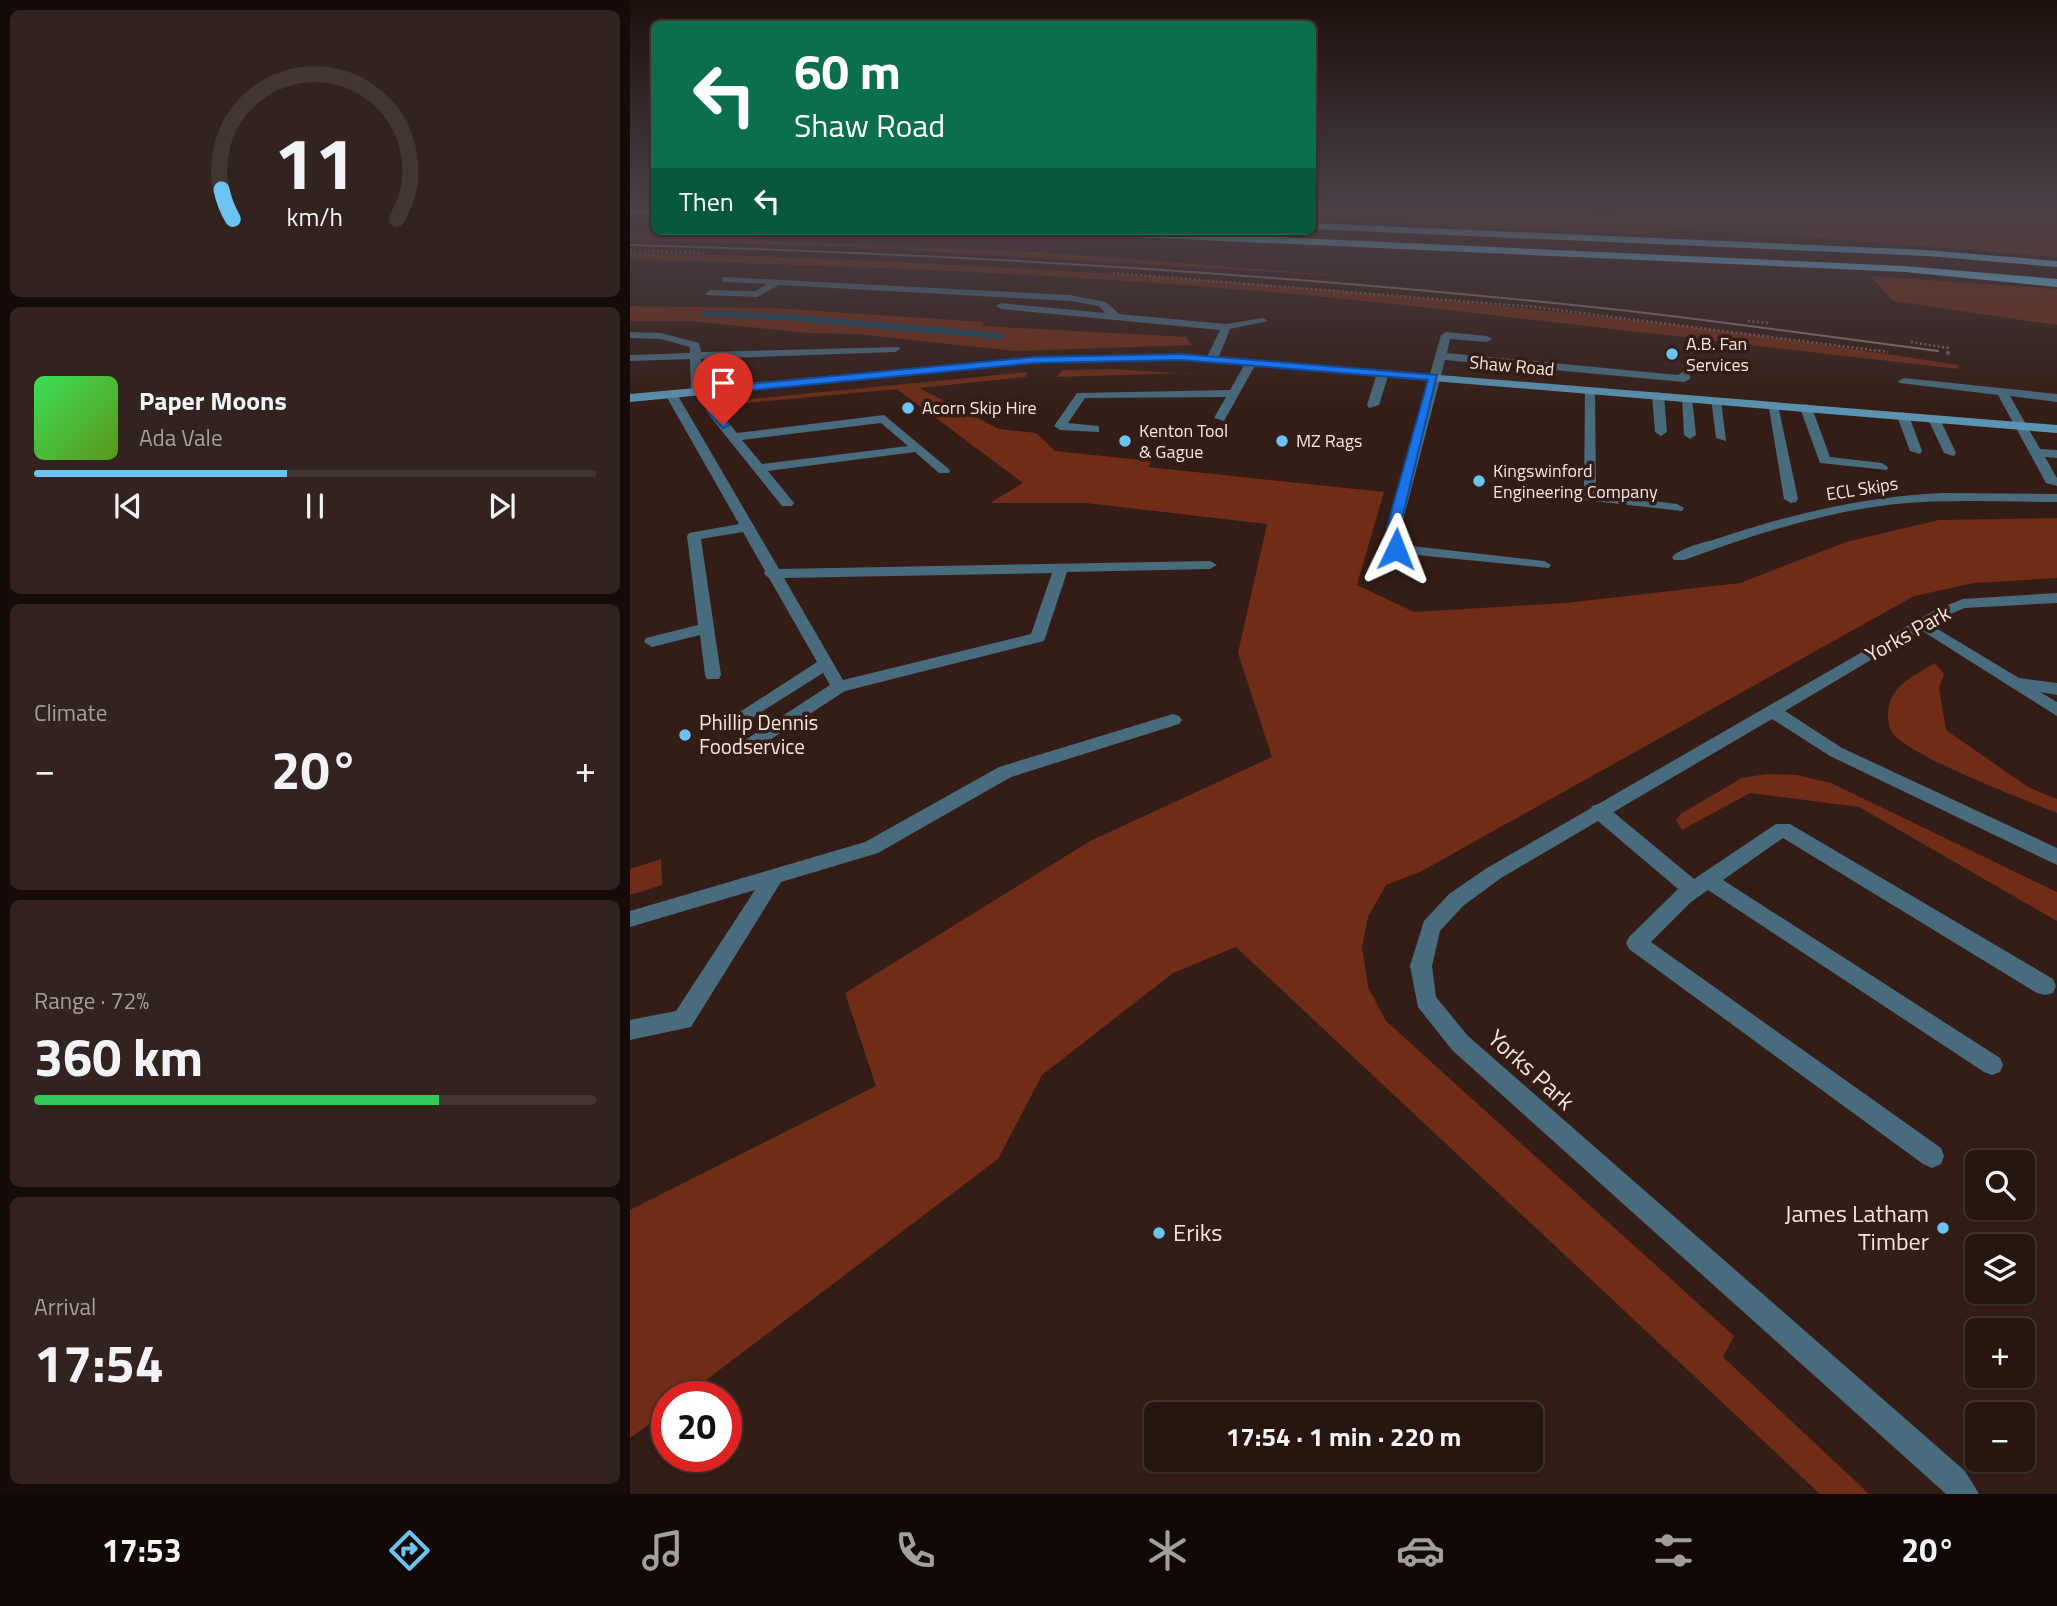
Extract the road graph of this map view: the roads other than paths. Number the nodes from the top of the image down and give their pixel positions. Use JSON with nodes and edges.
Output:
{"nodes":[{"id":1,"x":1978,"y":276,"type":"edge"},
{"id":2,"x":725,"y":279,"type":"dead end"},
{"id":3,"x":779,"y":281,"type":"junction"},
{"id":4,"x":2057,"y":283,"type":"edge"},
{"id":5,"x":710,"y":293,"type":"dead end"},
{"id":6,"x":1001,"y":306,"type":"dead end"},
{"id":7,"x":1116,"y":317,"type":"junction"},
{"id":8,"x":1263,"y":321,"type":"dead end"},
{"id":9,"x":1226,"y":327,"type":"junction"},
{"id":10,"x":630,"y":335,"type":"edge"},
{"id":11,"x":1487,"y":339,"type":"dead end"},
{"id":12,"x":895,"y":349,"type":"dead end"},
{"id":13,"x":1440,"y":356,"type":"junction"},
{"id":14,"x":696,"y":357,"type":"junction"},
{"id":15,"x":630,"y":358,"type":"edge"},
{"id":16,"x":1212,"y":359,"type":"junction"},
{"id":17,"x":1251,"y":362,"type":"junction"},
{"id":18,"x":1383,"y":373,"type":"junction"},
{"id":19,"x":1684,"y":373,"type":"dead end"},
{"id":20,"x":1433,"y":377,"type":"junction"},
{"id":21,"x":1904,"y":381,"type":"dead end"},
{"id":22,"x":1589,"y":390,"type":"junction"},
{"id":23,"x":701,"y":391,"type":"junction"},
{"id":24,"x":2002,"y":392,"type":"junction"},
{"id":25,"x":1234,"y":393,"type":"junction"},
{"id":26,"x":671,"y":394,"type":"junction"},
{"id":27,"x":1159,"y":394,"type":"junction"},
{"id":28,"x":1658,"y":396,"type":"junction"},
{"id":29,"x":630,"y":398,"type":"edge"},
{"id":30,"x":1686,"y":398,"type":"junction"},
{"id":31,"x":2057,"y":398,"type":"edge"},
{"id":32,"x":1715,"y":400,"type":"junction"},
{"id":33,"x":1373,"y":405,"type":"dead end"},
{"id":34,"x":1772,"y":405,"type":"junction"},
{"id":35,"x":1806,"y":408,"type":"junction"},
{"id":36,"x":1147,"y":412,"type":"dead end"},
{"id":37,"x":1903,"y":416,"type":"junction"},
{"id":38,"x":1220,"y":418,"type":"dead end"},
{"id":39,"x":1934,"y":419,"type":"junction"},
{"id":40,"x":2020,"y":426,"type":"junction"},
{"id":41,"x":1095,"y":429,"type":"dead end"},
{"id":42,"x":2057,"y":429,"type":"edge"},
{"id":43,"x":1661,"y":432,"type":"dead end"},
{"id":44,"x":1690,"y":435,"type":"dead end"},
{"id":45,"x":734,"y":438,"type":"junction"},
{"id":46,"x":1721,"y":438,"type":"dead end"},
{"id":47,"x":919,"y":448,"type":"junction"},
{"id":48,"x":1916,"y":451,"type":"dead end"},
{"id":49,"x":2035,"y":452,"type":"junction"},
{"id":50,"x":1950,"y":453,"type":"dead end"},
{"id":51,"x":2057,"y":454,"type":"edge"},
{"id":52,"x":1882,"y":467,"type":"dead end"},
{"id":53,"x":759,"y":468,"type":"junction"},
{"id":54,"x":944,"y":470,"type":"dead end"},
{"id":55,"x":2052,"y":475,"type":"edge"},
{"id":56,"x":2057,"y":498,"type":"edge"},
{"id":57,"x":1791,"y":499,"type":"dead end"},
{"id":58,"x":787,"y":503,"type":"dead end"},
{"id":59,"x":1677,"y":508,"type":"dead end"},
{"id":60,"x":746,"y":527,"type":"junction"},
{"id":61,"x":1679,"y":557,"type":"dead end"},
{"id":62,"x":1210,"y":565,"type":"dead end"},
{"id":63,"x":1544,"y":565,"type":"dead end"},
{"id":64,"x":1061,"y":568,"type":"junction"},
{"id":65,"x":771,"y":574,"type":"junction"},
{"id":66,"x":2057,"y":598,"type":"edge"},
{"id":67,"x":1921,"y":624,"type":"junction"},
{"id":68,"x":706,"y":628,"type":"junction"},
{"id":69,"x":652,"y":642,"type":"dead end"},
{"id":70,"x":825,"y":664,"type":"junction"},
{"id":71,"x":713,"y":674,"type":"dead end"},
{"id":72,"x":2011,"y":681,"type":"junction"},
{"id":73,"x":839,"y":687,"type":"junction"},
{"id":74,"x":2057,"y":689,"type":"edge"},
{"id":75,"x":2057,"y":710,"type":"edge"},
{"id":76,"x":1772,"y":711,"type":"junction"},
{"id":77,"x":738,"y":719,"type":"dead end"},
{"id":78,"x":1172,"y":720,"type":"dead end"},
{"id":79,"x":742,"y":750,"type":"dead end"},
{"id":80,"x":1598,"y":811,"type":"junction"},
{"id":81,"x":2057,"y":857,"type":"edge"},
{"id":82,"x":774,"y":877,"type":"junction"},
{"id":83,"x":1701,"y":885,"type":"junction"},
{"id":84,"x":630,"y":919,"type":"edge"},
{"id":85,"x":2045,"y":986,"type":"dead end"},
{"id":86,"x":630,"y":1030,"type":"edge"},
{"id":87,"x":1992,"y":1065,"type":"dead end"},
{"id":88,"x":1932,"y":1156,"type":"dead end"},
{"id":89,"x":1964,"y":1494,"type":"edge"}],
"edges":[{"from":1,"to":4,"type":"highway"},
{"from":2,"to":3,"type":"street"},
{"from":3,"to":5,"type":"street"},
{"from":3,"to":7,"type":"street"},
{"from":6,"to":7,"type":"street"},
{"from":7,"to":9,"type":"street"},
{"from":8,"to":9,"type":"street"},
{"from":9,"to":16,"type":"street"},
{"from":10,"to":14,"type":"street"},
{"from":11,"to":13,"type":"street"},
{"from":12,"to":14,"type":"street"},
{"from":13,"to":19,"type":"street"},
{"from":13,"to":20,"type":"street"},
{"from":14,"to":15,"type":"street"},
{"from":14,"to":23,"type":"street"},
{"from":16,"to":17,"type":"street","name":"Shaw Road"},
{"from":16,"to":23,"type":"street","name":"Shaw Road"},
{"from":17,"to":18,"type":"street","name":"Shaw Road"},
{"from":17,"to":25,"type":"street"},
{"from":18,"to":20,"type":"street","name":"Shaw Road"},
{"from":18,"to":33,"type":"street"},
{"from":20,"to":22,"type":"street","name":"Shaw Road"},
{"from":20,"to":63,"type":"street"},
{"from":21,"to":24,"type":"street"},
{"from":22,"to":28,"type":"street","name":"Shaw Road"},
{"from":22,"to":59,"type":"street"},
{"from":23,"to":26,"type":"street","name":"Shaw Road"},
{"from":23,"to":45,"type":"street"},
{"from":24,"to":31,"type":"street"},
{"from":24,"to":40,"type":"street"},
{"from":25,"to":27,"type":"street"},
{"from":25,"to":38,"type":"street"},
{"from":26,"to":29,"type":"street","name":"Shaw Road"},
{"from":26,"to":60,"type":"street"},
{"from":27,"to":36,"type":"street"},
{"from":27,"to":41,"type":"street"},
{"from":28,"to":30,"type":"street","name":"Shaw Road"},
{"from":28,"to":43,"type":"street"},
{"from":30,"to":32,"type":"street","name":"Shaw Road"},
{"from":30,"to":44,"type":"street"},
{"from":32,"to":34,"type":"street","name":"Shaw Road"},
{"from":32,"to":46,"type":"street"},
{"from":34,"to":35,"type":"street","name":"Shaw Road"},
{"from":34,"to":57,"type":"street"},
{"from":35,"to":37,"type":"street","name":"Shaw Road"},
{"from":35,"to":52,"type":"street"},
{"from":37,"to":39,"type":"street","name":"Shaw Road"},
{"from":37,"to":48,"type":"street"},
{"from":39,"to":40,"type":"street","name":"Shaw Road"},
{"from":39,"to":50,"type":"street"},
{"from":40,"to":42,"type":"street","name":"Shaw Road"},
{"from":40,"to":49,"type":"street"},
{"from":45,"to":47,"type":"street"},
{"from":45,"to":53,"type":"street"},
{"from":47,"to":53,"type":"street"},
{"from":47,"to":54,"type":"street"},
{"from":49,"to":51,"type":"street"},
{"from":49,"to":55,"type":"street"},
{"from":53,"to":58,"type":"street"},
{"from":56,"to":61,"type":"street","name":"ECL Skips"},
{"from":60,"to":65,"type":"street"},
{"from":60,"to":68,"type":"street"},
{"from":62,"to":64,"type":"street"},
{"from":64,"to":65,"type":"street"},
{"from":64,"to":73,"type":"street"},
{"from":65,"to":70,"type":"street"},
{"from":66,"to":67,"type":"street","name":"Yorks Park"},
{"from":67,"to":72,"type":"street"},
{"from":67,"to":76,"type":"street","name":"Yorks Park"},
{"from":68,"to":69,"type":"street"},
{"from":68,"to":71,"type":"street"},
{"from":70,"to":73,"type":"street"},
{"from":70,"to":77,"type":"street"},
{"from":72,"to":74,"type":"street"},
{"from":72,"to":75,"type":"street"},
{"from":73,"to":79,"type":"street"},
{"from":76,"to":80,"type":"street","name":"Yorks Park"},
{"from":76,"to":81,"type":"street"},
{"from":78,"to":82,"type":"street"},
{"from":80,"to":83,"type":"street"},
{"from":80,"to":89,"type":"street","name":"Yorks Park"},
{"from":82,"to":84,"type":"street"},
{"from":82,"to":86,"type":"street"},
{"from":83,"to":85,"type":"street"},
{"from":83,"to":87,"type":"street"},
{"from":83,"to":88,"type":"street"}]}
